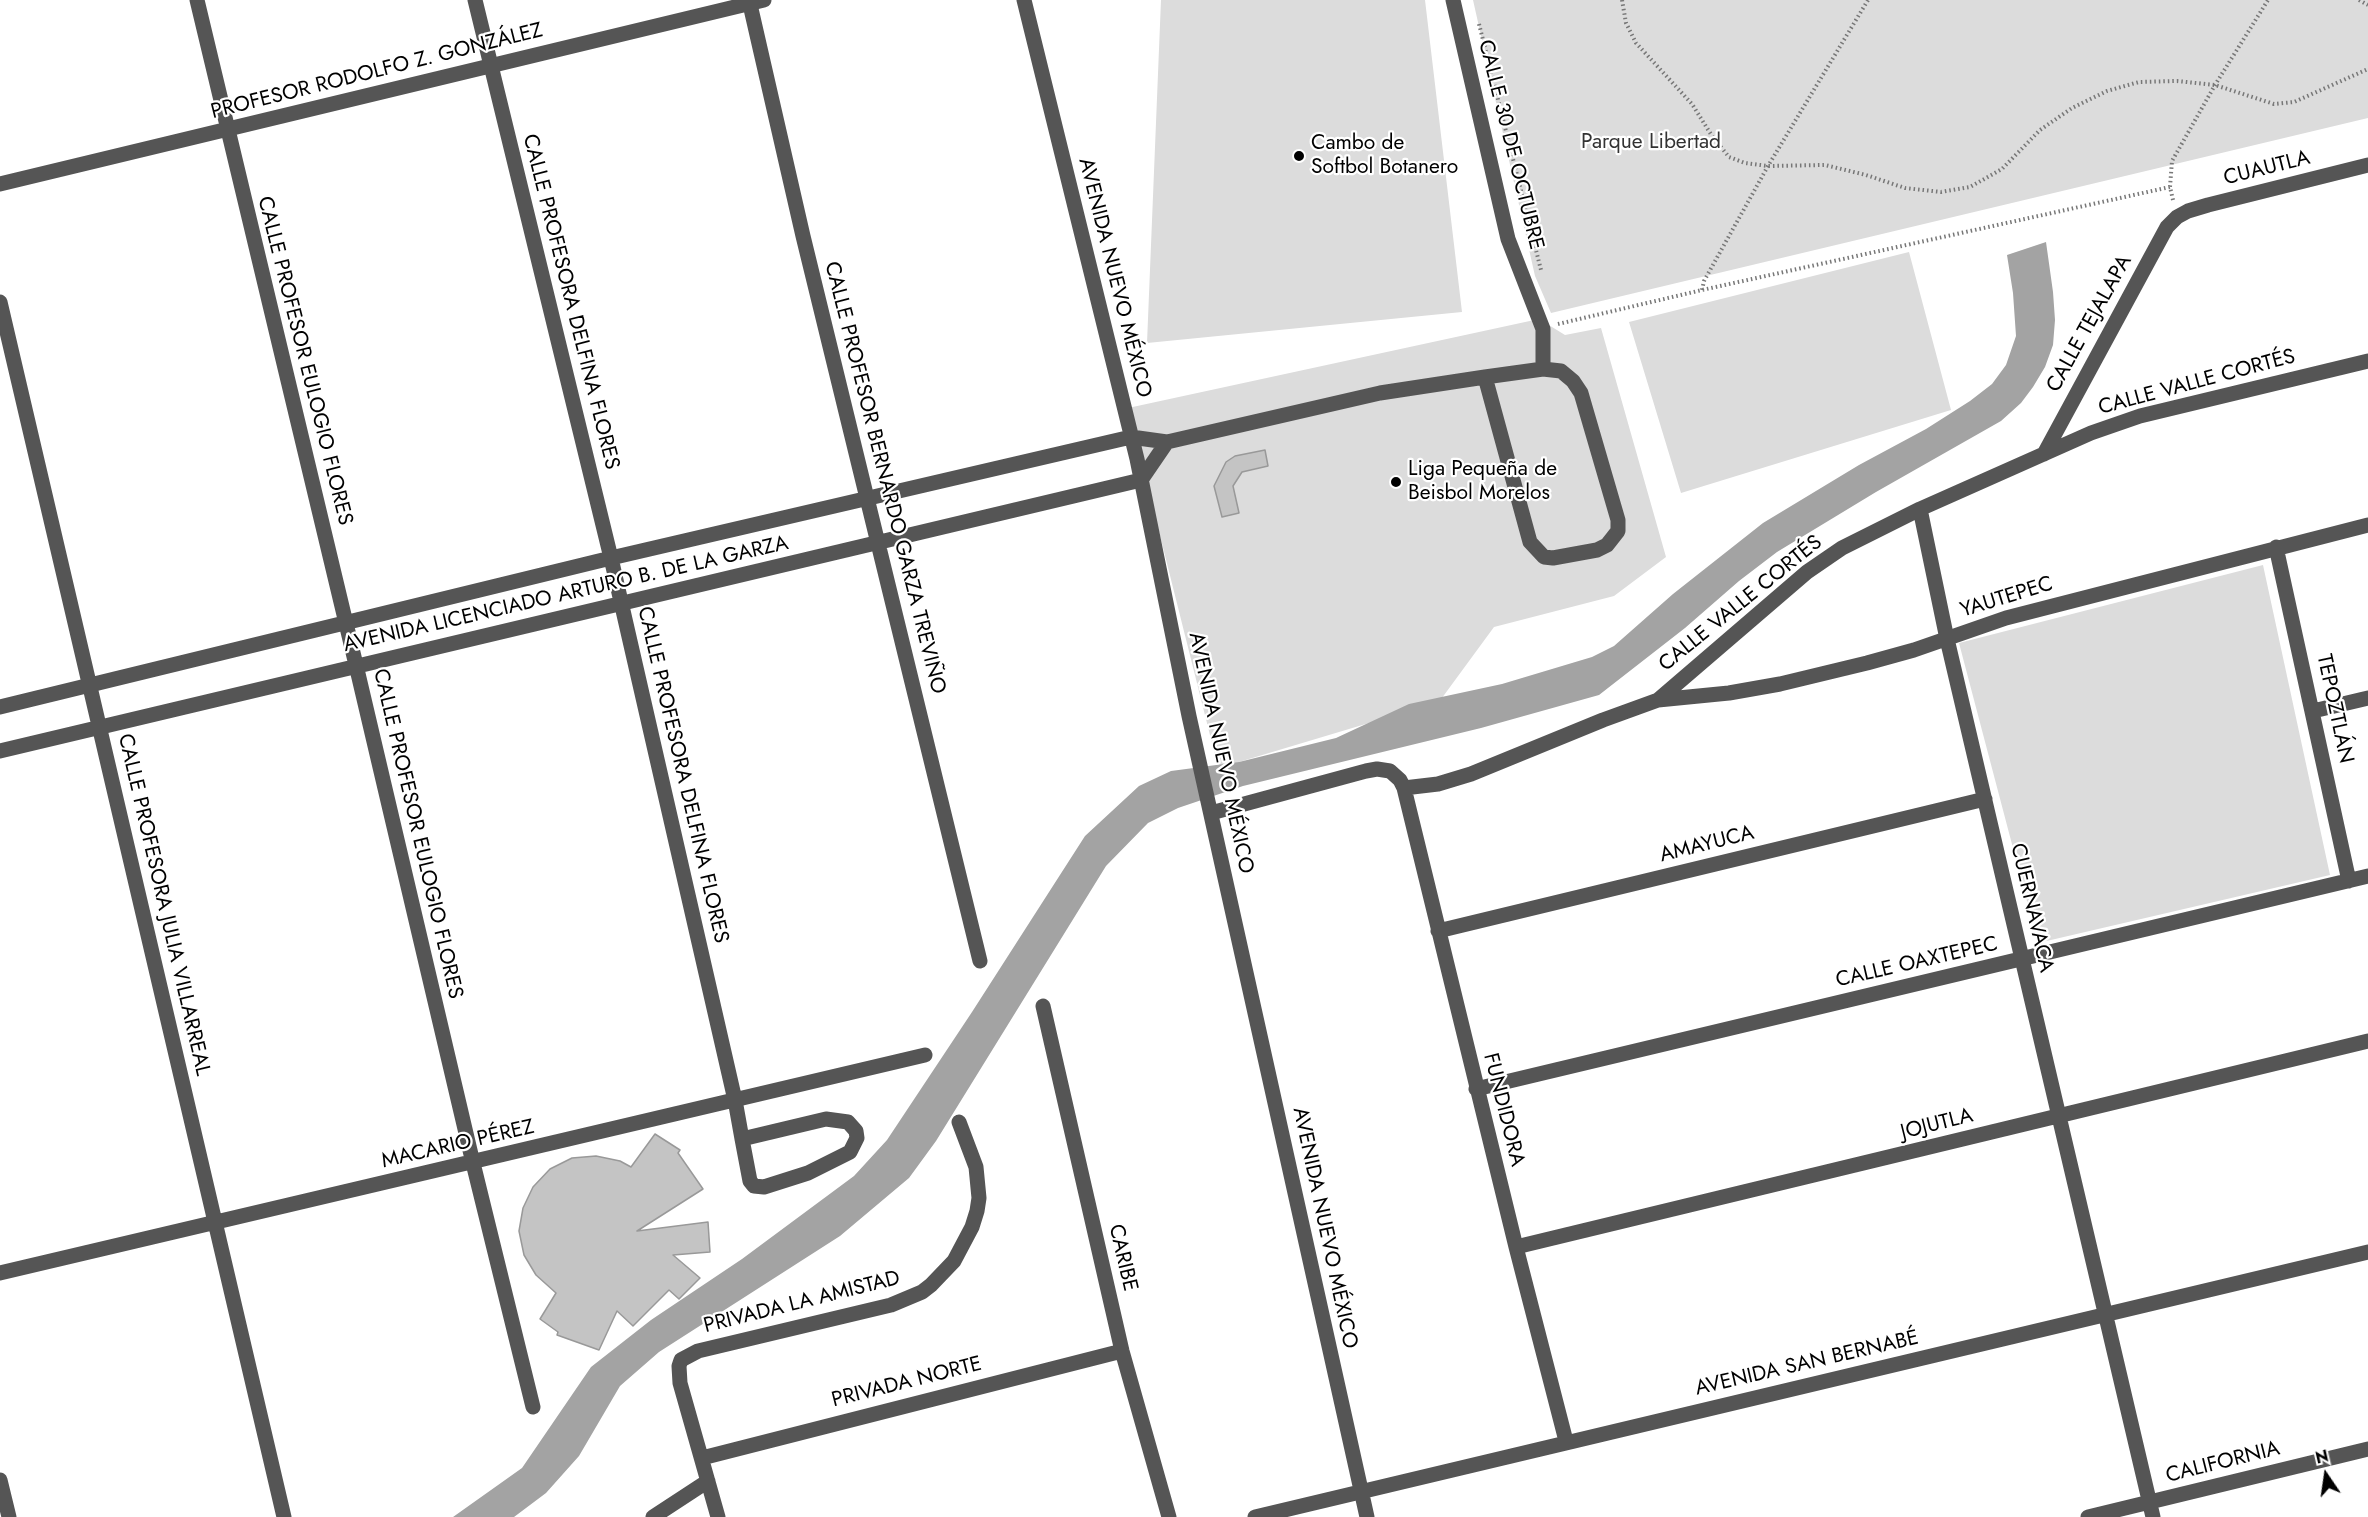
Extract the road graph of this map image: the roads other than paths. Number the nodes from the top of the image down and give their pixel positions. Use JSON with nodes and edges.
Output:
{"nodes":[{"id":1,"x":197,"y":0,"type":"edge"},
{"id":2,"x":475,"y":0,"type":"edge"},
{"id":3,"x":1024,"y":0,"type":"edge"},
{"id":4,"x":1453,"y":0,"type":"edge"},
{"id":5,"x":754,"y":1,"type":"edge"},
{"id":6,"x":491,"y":65,"type":"junction"},
{"id":7,"x":227,"y":130,"type":"junction"},
{"id":8,"x":2368,"y":165,"type":"edge"},
{"id":9,"x":0,"y":184,"type":"edge"},
{"id":10,"x":2177,"y":217,"type":"joint"},
{"id":11,"x":0,"y":302,"type":"edge"},
{"id":12,"x":2368,"y":361,"type":"edge"},
{"id":13,"x":1543,"y":369,"type":"junction"},
{"id":14,"x":1485,"y":377,"type":"junction"},
{"id":15,"x":1131,"y":437,"type":"junction"},
{"id":16,"x":1167,"y":442,"type":"junction"},
{"id":17,"x":2044,"y":454,"type":"junction"},
{"id":18,"x":1141,"y":480,"type":"junction"},
{"id":19,"x":867,"y":499,"type":"junction"},
{"id":20,"x":1920,"y":509,"type":"junction"},
{"id":21,"x":2368,"y":525,"type":"edge"},
{"id":22,"x":878,"y":543,"type":"junction"},
{"id":23,"x":2276,"y":547,"type":"junction"},
{"id":24,"x":610,"y":558,"type":"junction"},
{"id":25,"x":621,"y":603,"type":"junction"},
{"id":26,"x":346,"y":623,"type":"junction"},
{"id":27,"x":1947,"y":639,"type":"junction"},
{"id":28,"x":356,"y":665,"type":"junction"},
{"id":29,"x":89,"y":686,"type":"junction"},
{"id":30,"x":2368,"y":698,"type":"edge"},
{"id":31,"x":1658,"y":700,"type":"junction"},
{"id":32,"x":0,"y":707,"type":"edge"},
{"id":33,"x":2313,"y":711,"type":"junction"},
{"id":34,"x":100,"y":727,"type":"junction"},
{"id":35,"x":0,"y":751,"type":"edge"},
{"id":36,"x":1404,"y":788,"type":"junction"},
{"id":37,"x":1985,"y":799,"type":"junction"},
{"id":38,"x":1210,"y":809,"type":"junction"},
{"id":39,"x":2368,"y":876,"type":"edge"},
{"id":40,"x":2349,"y":880,"type":"junction"},
{"id":41,"x":1438,"y":931,"type":"junction"},
{"id":42,"x":2022,"y":959,"type":"junction"},
{"id":43,"x":980,"y":961,"type":"dead end"},
{"id":44,"x":1043,"y":1006,"type":"dead end"},
{"id":45,"x":2368,"y":1041,"type":"edge"},
{"id":46,"x":925,"y":1055,"type":"dead end"},
{"id":47,"x":1476,"y":1089,"type":"junction"},
{"id":48,"x":735,"y":1100,"type":"junction"},
{"id":49,"x":2058,"y":1117,"type":"junction"},
{"id":50,"x":959,"y":1122,"type":"dead end"},
{"id":51,"x":742,"y":1139,"type":"junction"},
{"id":52,"x":472,"y":1163,"type":"junction"},
{"id":53,"x":214,"y":1222,"type":"junction"},
{"id":54,"x":1516,"y":1247,"type":"junction"},
{"id":55,"x":2368,"y":1252,"type":"edge"},
{"id":56,"x":0,"y":1273,"type":"edge"},
{"id":57,"x":2105,"y":1315,"type":"junction"},
{"id":58,"x":1122,"y":1351,"type":"junction"},
{"id":59,"x":533,"y":1407,"type":"dead end"},
{"id":60,"x":1566,"y":1441,"type":"junction"},
{"id":61,"x":2368,"y":1449,"type":"edge"},
{"id":62,"x":702,"y":1458,"type":"junction"},
{"id":63,"x":0,"y":1480,"type":"edge"},
{"id":64,"x":708,"y":1481,"type":"junction"},
{"id":65,"x":1361,"y":1492,"type":"junction"},
{"id":66,"x":2151,"y":1509,"type":"edge"},
{"id":67,"x":9,"y":1517,"type":"edge"},
{"id":68,"x":284,"y":1517,"type":"edge"},
{"id":69,"x":653,"y":1517,"type":"edge"},
{"id":70,"x":718,"y":1517,"type":"edge"},
{"id":71,"x":1169,"y":1517,"type":"edge"},
{"id":72,"x":1255,"y":1517,"type":"edge"},
{"id":73,"x":1367,"y":1517,"type":"edge"},
{"id":74,"x":2088,"y":1517,"type":"edge"}],
"edges":[{"from":1,"to":7,"type":"street","name":"CALLE PROFESOR EULOGIO FLORES"},
{"from":2,"to":6,"type":"street","name":"CALLE PROFESORA DELFINA FLORES"},
{"from":3,"to":15,"type":"street","name":"AVENIDA NUEVO MÉXICO"},
{"from":4,"to":13,"type":"street","name":"CALLE 30 DE OCTUBRE"},
{"from":5,"to":6,"type":"street","name":"PROFESOR RODOLFO Z. GONZÁLEZ"},
{"from":5,"to":19,"type":"street","name":"CALLE PROFESOR BERNARDO GARZA TREVIÑO"},
{"from":6,"to":7,"type":"street","name":"PROFESOR RODOLFO Z. GONZÁLEZ"},
{"from":6,"to":24,"type":"street","name":"CALLE PROFESORA DELFINA FLORES"},
{"from":7,"to":9,"type":"street","name":"PROFESOR RODOLFO Z. GONZÁLEZ"},
{"from":7,"to":26,"type":"street","name":"CALLE PROFESOR EULOGIO FLORES"},
{"from":8,"to":10,"type":"street","name":"CUAUTLA"},
{"from":10,"to":17,"type":"street","name":"CALLE TEJALAPA"},
{"from":11,"to":29,"type":"street","name":"CALLE PROFESORA JULIA VILLARREAL"},
{"from":12,"to":17,"type":"street","name":"CALLE VALLE CORTÉS"},
{"from":13,"to":14,"type":"street"},
{"from":13,"to":14,"type":"street"},
{"from":14,"to":16,"type":"street"},
{"from":15,"to":16,"type":"street"},
{"from":15,"to":18,"type":"street","name":"AVENIDA NUEVO MÉXICO"},
{"from":15,"to":19,"type":"street","name":"AVENIDA LICENCIADO ARTURO B. DE LA GARZA"},
{"from":16,"to":18,"type":"street"},
{"from":17,"to":20,"type":"street","name":"CALLE VALLE CORTÉS"},
{"from":18,"to":22,"type":"street","name":"AVENIDA LICENCIADO ARTURO B. DE LA GARZA"},
{"from":18,"to":38,"type":"street","name":"AVENIDA NUEVO MÉXICO"},
{"from":19,"to":22,"type":"street","name":"CALLE PROFESOR BERNARDO GARZA TREVIÑO"},
{"from":19,"to":24,"type":"street","name":"AVENIDA LICENCIADO ARTURO B. DE LA GARZA"},
{"from":20,"to":27,"type":"street","name":"CUERNAVACA"},
{"from":20,"to":31,"type":"street","name":"CALLE VALLE CORTÉS"},
{"from":21,"to":23,"type":"street","name":"YAUTEPEC"},
{"from":22,"to":25,"type":"street","name":"AVENIDA LICENCIADO ARTURO B. DE LA GARZA"},
{"from":22,"to":43,"type":"street","name":"CALLE PROFESOR BERNARDO GARZA TREVIÑO"},
{"from":23,"to":27,"type":"street","name":"YAUTEPEC"},
{"from":23,"to":33,"type":"street","name":"TEPOZTLÁN"},
{"from":24,"to":25,"type":"street","name":"CALLE PROFESORA DELFINA FLORES"},
{"from":24,"to":26,"type":"street","name":"AVENIDA LICENCIADO ARTURO B. DE LA GARZA"},
{"from":25,"to":28,"type":"street","name":"AVENIDA LICENCIADO ARTURO B. DE LA GARZA"},
{"from":25,"to":48,"type":"street","name":"CALLE PROFESORA DELFINA FLORES"},
{"from":26,"to":28,"type":"street","name":"CALLE PROFESOR EULOGIO FLORES"},
{"from":26,"to":29,"type":"street","name":"AVENIDA LICENCIADO ARTURO B. DE LA GARZA"},
{"from":27,"to":31,"type":"street","name":"YAUTEPEC"},
{"from":27,"to":37,"type":"street","name":"CUERNAVACA"},
{"from":28,"to":34,"type":"street","name":"AVENIDA LICENCIADO ARTURO B. DE LA GARZA"},
{"from":28,"to":52,"type":"street","name":"CALLE PROFESOR EULOGIO FLORES"},
{"from":29,"to":32,"type":"street","name":"AVENIDA LICENCIADO ARTURO B. DE LA GARZA"},
{"from":29,"to":34,"type":"street","name":"CALLE PROFESORA JULIA VILLARREAL"},
{"from":30,"to":33,"type":"street"},
{"from":31,"to":36,"type":"street","name":"CALLE VALLE CORTÉS"},
{"from":33,"to":40,"type":"street","name":"TEPOZTLÁN"},
{"from":34,"to":35,"type":"street","name":"AVENIDA LICENCIADO ARTURO B. DE LA GARZA"},
{"from":34,"to":53,"type":"street","name":"CALLE PROFESORA JULIA VILLARREAL"},
{"from":36,"to":38,"type":"street"},
{"from":36,"to":41,"type":"street","name":"FUNDIDORA"},
{"from":37,"to":41,"type":"street","name":"AMAYUCA"},
{"from":37,"to":42,"type":"street","name":"CUERNAVACA"},
{"from":38,"to":65,"type":"street","name":"AVENIDA NUEVO MÉXICO"},
{"from":39,"to":40,"type":"street","name":"CALLE OAXTEPEC"},
{"from":40,"to":42,"type":"street","name":"CALLE OAXTEPEC"},
{"from":41,"to":47,"type":"street","name":"FUNDIDORA"},
{"from":42,"to":47,"type":"street","name":"CALLE OAXTEPEC"},
{"from":42,"to":49,"type":"street","name":"CUERNAVACA"},
{"from":44,"to":58,"type":"street","name":"CARIBE"},
{"from":45,"to":49,"type":"street","name":"JOJUTLA"},
{"from":46,"to":48,"type":"street","name":"MACARIO PÉREZ"},
{"from":47,"to":54,"type":"street","name":"FUNDIDORA"},
{"from":48,"to":51,"type":"street","name":"CALLE PROFESORA DELFINA FLORES"},
{"from":48,"to":52,"type":"street","name":"MACARIO PÉREZ"},
{"from":49,"to":54,"type":"street","name":"JOJUTLA"},
{"from":49,"to":57,"type":"street","name":"CUERNAVACA"},
{"from":50,"to":62,"type":"street","name":"PRIVADA LA AMISTAD"},
{"from":51,"to":51,"type":"street","name":"CALLE PROFESORA DELFINA FLORES"},
{"from":52,"to":53,"type":"street","name":"MACARIO PÉREZ"},
{"from":52,"to":59,"type":"street","name":"CALLE PROFESOR EULOGIO FLORES"},
{"from":53,"to":56,"type":"street","name":"MACARIO PÉREZ"},
{"from":53,"to":68,"type":"street","name":"CALLE PROFESORA JULIA VILLARREAL"},
{"from":54,"to":60,"type":"street","name":"FUNDIDORA"},
{"from":55,"to":57,"type":"street","name":"AVENIDA SAN BERNABÉ"},
{"from":57,"to":60,"type":"street","name":"AVENIDA SAN BERNABÉ"},
{"from":57,"to":66,"type":"street","name":"CUERNAVACA"},
{"from":58,"to":62,"type":"street","name":"PRIVADA NORTE"},
{"from":58,"to":71,"type":"street","name":"CARIBE"},
{"from":60,"to":65,"type":"street","name":"AVENIDA SAN BERNABÉ"},
{"from":61,"to":66,"type":"street","name":"CALIFORNIA"},
{"from":62,"to":64,"type":"street"},
{"from":63,"to":67,"type":"street"},
{"from":64,"to":69,"type":"street"},
{"from":64,"to":70,"type":"street"},
{"from":65,"to":72,"type":"street","name":"AVENIDA SAN BERNABÉ"},
{"from":65,"to":73,"type":"street","name":"AVENIDA NUEVO MÉXICO"},
{"from":66,"to":74,"type":"street","name":"CALIFORNIA"}]}
